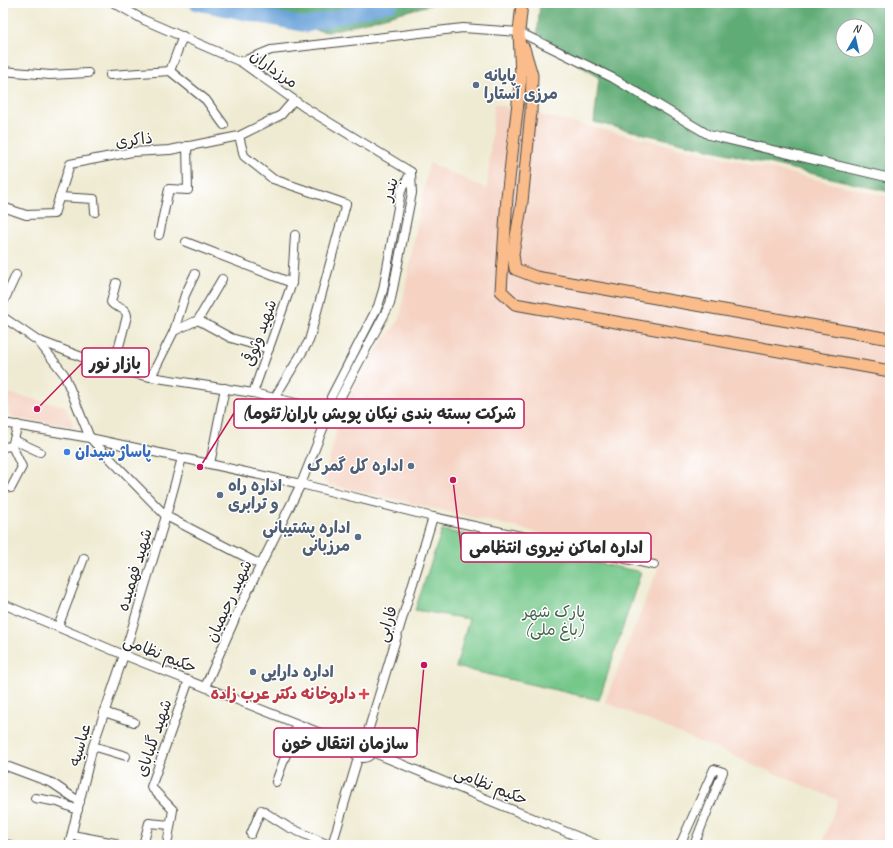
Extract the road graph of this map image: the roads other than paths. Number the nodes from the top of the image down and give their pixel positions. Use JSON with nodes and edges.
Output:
{"nodes":[{"id":1,"x":114,"y":3,"type":"edge"},
{"id":2,"x":522,"y":3,"type":"edge"},
{"id":3,"x":519,"y":32,"type":"junction"},
{"id":4,"x":183,"y":36,"type":"junction"},
{"id":5,"x":241,"y":62,"type":"junction"},
{"id":6,"x":3,"y":71,"type":"edge"},
{"id":7,"x":170,"y":71,"type":"junction"},
{"id":8,"x":88,"y":74,"type":"dead end"},
{"id":9,"x":110,"y":75,"type":"dead end"},
{"id":10,"x":294,"y":100,"type":"junction"},
{"id":11,"x":224,"y":125,"type":"dead end"},
{"id":12,"x":240,"y":136,"type":"junction"},
{"id":13,"x":187,"y":146,"type":"junction"},
{"id":14,"x":411,"y":172,"type":"joint"},
{"id":15,"x":890,"y":178,"type":"edge"},
{"id":16,"x":59,"y":197,"type":"junction"},
{"id":17,"x":3,"y":208,"type":"edge"},
{"id":18,"x":95,"y":212,"type":"dead end"},
{"id":19,"x":159,"y":235,"type":"dead end"},
{"id":20,"x":295,"y":235,"type":"dead end"},
{"id":21,"x":186,"y":242,"type":"dead end"},
{"id":22,"x":195,"y":274,"type":"dead end"},
{"id":23,"x":16,"y":275,"type":"dead end"},
{"id":24,"x":222,"y":279,"type":"dead end"},
{"id":25,"x":116,"y":283,"type":"dead end"},
{"id":26,"x":292,"y":283,"type":"junction"},
{"id":27,"x":3,"y":303,"type":"edge"},
{"id":28,"x":3,"y":317,"type":"edge"},
{"id":29,"x":198,"y":320,"type":"junction"},
{"id":30,"x":174,"y":331,"type":"junction"},
{"id":31,"x":890,"y":339,"type":"edge"},
{"id":32,"x":38,"y":341,"type":"junction"},
{"id":33,"x":268,"y":349,"type":"junction"},
{"id":34,"x":113,"y":369,"type":"junction"},
{"id":35,"x":890,"y":371,"type":"edge"},
{"id":36,"x":151,"y":377,"type":"junction"},
{"id":37,"x":225,"y":388,"type":"junction"},
{"id":38,"x":253,"y":393,"type":"junction"},
{"id":39,"x":274,"y":398,"type":"junction"},
{"id":40,"x":330,"y":410,"type":"junction"},
{"id":41,"x":3,"y":423,"type":"edge"},
{"id":42,"x":18,"y":425,"type":"junction"},
{"id":43,"x":90,"y":438,"type":"junction"},
{"id":44,"x":13,"y":443,"type":"junction"},
{"id":45,"x":3,"y":447,"type":"edge"},
{"id":46,"x":40,"y":452,"type":"dead end"},
{"id":47,"x":182,"y":458,"type":"junction"},
{"id":48,"x":210,"y":464,"type":"junction"},
{"id":49,"x":301,"y":484,"type":"junction"},
{"id":50,"x":12,"y":488,"type":"dead end"},
{"id":51,"x":166,"y":516,"type":"junction"},
{"id":52,"x":434,"y":518,"type":"junction"},
{"id":53,"x":84,"y":558,"type":"dead end"},
{"id":54,"x":261,"y":565,"type":"junction"},
{"id":55,"x":654,"y":565,"type":"dead end"},
{"id":56,"x":3,"y":604,"type":"edge"},
{"id":57,"x":58,"y":627,"type":"junction"},
{"id":58,"x":124,"y":655,"type":"junction"},
{"id":59,"x":189,"y":680,"type":"junction"},
{"id":60,"x":205,"y":687,"type":"junction"},
{"id":61,"x":104,"y":712,"type":"junction"},
{"id":62,"x":134,"y":722,"type":"dead end"},
{"id":63,"x":297,"y":724,"type":"junction"},
{"id":64,"x":366,"y":738,"type":"junction"},
{"id":65,"x":93,"y":746,"type":"junction"},
{"id":66,"x":353,"y":746,"type":"junction"},
{"id":67,"x":372,"y":752,"type":"junction"},
{"id":68,"x":126,"y":756,"type":"dead end"},
{"id":69,"x":358,"y":758,"type":"junction"},
{"id":70,"x":8,"y":767,"type":"dead end"},
{"id":71,"x":276,"y":782,"type":"dead end"},
{"id":72,"x":36,"y":798,"type":"dead end"},
{"id":73,"x":79,"y":806,"type":"junction"},
{"id":74,"x":170,"y":825,"type":"junction"},
{"id":75,"x":251,"y":834,"type":"dead end"},
{"id":76,"x":72,"y":835,"type":"junction"},
{"id":77,"x":114,"y":843,"type":"dead end"},
{"id":78,"x":3,"y":844,"type":"edge"},
{"id":79,"x":10,"y":845,"type":"edge"},
{"id":80,"x":69,"y":845,"type":"edge"},
{"id":81,"x":143,"y":845,"type":"edge"},
{"id":82,"x":168,"y":845,"type":"edge"},
{"id":83,"x":329,"y":845,"type":"edge"},
{"id":84,"x":332,"y":845,"type":"edge"},
{"id":85,"x":598,"y":845,"type":"edge"},
{"id":86,"x":680,"y":845,"type":"edge"},
{"id":87,"x":694,"y":845,"type":"edge"}],
"edges":[{"from":1,"to":4,"type":"street","name":"مرزداران"},
{"from":2,"to":3,"type":"main road"},
{"from":3,"to":5,"type":"street"},
{"from":3,"to":15,"type":"street"},
{"from":3,"to":31,"type":"main road"},
{"from":3,"to":35,"type":"main road"},
{"from":4,"to":5,"type":"street","name":"مرزداران"},
{"from":4,"to":7,"type":"street"},
{"from":5,"to":10,"type":"street","name":"مرزداران"},
{"from":6,"to":8,"type":"street"},
{"from":7,"to":9,"type":"street"},
{"from":7,"to":11,"type":"street"},
{"from":10,"to":12,"type":"street","name":"ذاکری"},
{"from":10,"to":14,"type":"street","name":"مرزداران"},
{"from":12,"to":13,"type":"street","name":"ذاکری"},
{"from":12,"to":39,"type":"street"},
{"from":13,"to":16,"type":"street","name":"ذاکری"},
{"from":13,"to":19,"type":"street"},
{"from":14,"to":40,"type":"street","name":"بندر"},
{"from":16,"to":17,"type":"street","name":"ذاکری"},
{"from":16,"to":18,"type":"street"},
{"from":20,"to":26,"type":"street","name":"شهید وثوقی"},
{"from":21,"to":26,"type":"street","name":"شهید وثوقی"},
{"from":22,"to":30,"type":"street"},
{"from":23,"to":27,"type":"street"},
{"from":24,"to":29,"type":"street"},
{"from":25,"to":34,"type":"street"},
{"from":26,"to":33,"type":"street","name":"شهید وثوقی"},
{"from":28,"to":32,"type":"street"},
{"from":29,"to":30,"type":"street"},
{"from":29,"to":33,"type":"street"},
{"from":30,"to":36,"type":"street"},
{"from":32,"to":34,"type":"street"},
{"from":32,"to":43,"type":"street"},
{"from":33,"to":38,"type":"street","name":"شهید وثوقی"},
{"from":34,"to":36,"type":"street"},
{"from":36,"to":37,"type":"street"},
{"from":37,"to":38,"type":"street"},
{"from":37,"to":48,"type":"street"},
{"from":38,"to":39,"type":"street"},
{"from":39,"to":40,"type":"street"},
{"from":40,"to":49,"type":"street","name":"بندر"},
{"from":41,"to":42,"type":"street"},
{"from":42,"to":43,"type":"street"},
{"from":42,"to":44,"type":"street"},
{"from":43,"to":47,"type":"street"},
{"from":43,"to":51,"type":"street"},
{"from":44,"to":45,"type":"street"},
{"from":44,"to":46,"type":"street"},
{"from":44,"to":50,"type":"street"},
{"from":47,"to":48,"type":"street"},
{"from":47,"to":51,"type":"street","name":"شهید فهمیده"},
{"from":48,"to":49,"type":"street"},
{"from":49,"to":52,"type":"street"},
{"from":49,"to":54,"type":"street","name":"شهید رحیمیان"},
{"from":51,"to":54,"type":"street"},
{"from":51,"to":58,"type":"street","name":"شهید فهمیده"},
{"from":52,"to":55,"type":"street"},
{"from":52,"to":64,"type":"street","name":"فارابی"},
{"from":53,"to":57,"type":"street"},
{"from":54,"to":60,"type":"street","name":"شهید رحیمیان"},
{"from":56,"to":57,"type":"street","name":"حکیم نظامی"},
{"from":57,"to":58,"type":"street","name":"حکیم نظامی"},
{"from":58,"to":59,"type":"street","name":"حکیم نظامی"},
{"from":58,"to":61,"type":"street","name":"عباسیه"},
{"from":59,"to":60,"type":"street","name":"حکیم نظامی"},
{"from":59,"to":74,"type":"street","name":"شهید گلبابای"},
{"from":60,"to":63,"type":"street","name":"حکیم نظامی"},
{"from":61,"to":62,"type":"street"},
{"from":61,"to":65,"type":"street","name":"عباسیه"},
{"from":63,"to":66,"type":"street","name":"حکیم نظامی"},
{"from":63,"to":71,"type":"street"},
{"from":64,"to":66,"type":"street"},
{"from":64,"to":67,"type":"street"},
{"from":65,"to":68,"type":"street"},
{"from":65,"to":73,"type":"street","name":"عباسیه"},
{"from":66,"to":69,"type":"street"},
{"from":67,"to":69,"type":"street"},
{"from":67,"to":85,"type":"street","name":"حکیم نظامی"},
{"from":69,"to":84,"type":"street"},
{"from":70,"to":73,"type":"street"},
{"from":72,"to":73,"type":"street"},
{"from":73,"to":76,"type":"street","name":"عباسیه"},
{"from":74,"to":81,"type":"street"},
{"from":74,"to":82,"type":"street","name":"شهید گلبابای"},
{"from":75,"to":83,"type":"street"},
{"from":76,"to":77,"type":"street"},
{"from":76,"to":80,"type":"street","name":"عباسیه"},
{"from":78,"to":79,"type":"street"},
{"from":86,"to":87,"type":"street"}]}
